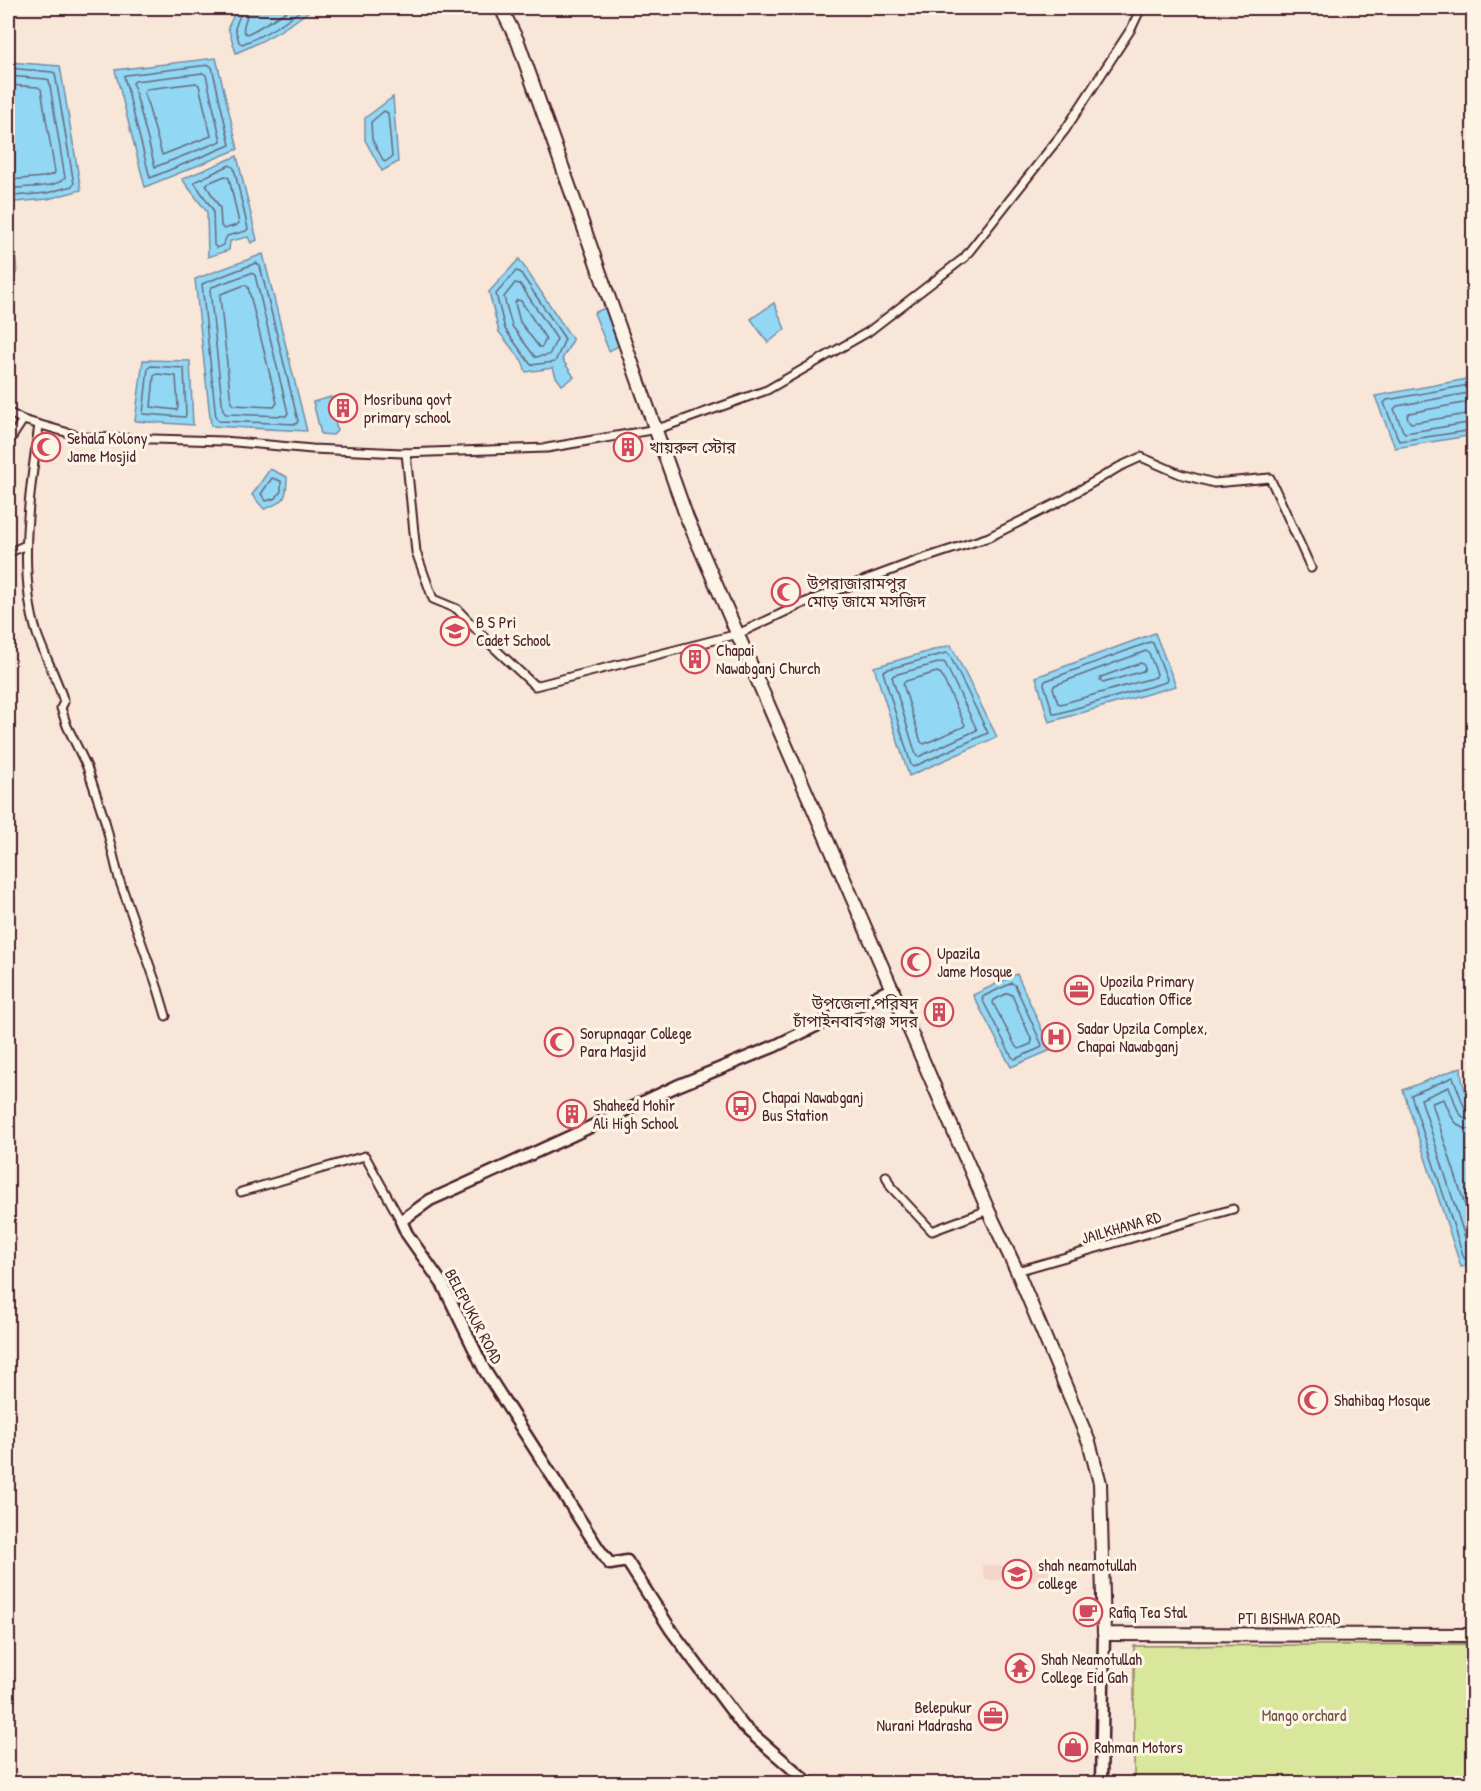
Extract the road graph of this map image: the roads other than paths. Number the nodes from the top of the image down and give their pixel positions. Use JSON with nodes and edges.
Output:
{"nodes":[{"id":1,"x":501,"y":8,"type":"edge"},
{"id":2,"x":1141,"y":8,"type":"edge"},
{"id":3,"x":8,"y":412,"type":"edge"},
{"id":4,"x":23,"y":420,"type":"junction"},
{"id":5,"x":39,"y":424,"type":"junction"},
{"id":6,"x":657,"y":429,"type":"junction"},
{"id":7,"x":8,"y":443,"type":"edge"},
{"id":8,"x":406,"y":453,"type":"junction"},
{"id":9,"x":26,"y":545,"type":"junction"},
{"id":10,"x":8,"y":552,"type":"edge"},
{"id":11,"x":1311,"y":568,"type":"dead end"},
{"id":12,"x":738,"y":634,"type":"junction"},
{"id":13,"x":893,"y":988,"type":"junction"},
{"id":14,"x":166,"y":1016,"type":"dead end"},
{"id":15,"x":886,"y":1176,"type":"dead end"},
{"id":16,"x":241,"y":1192,"type":"dead end"},
{"id":17,"x":1233,"y":1209,"type":"dead end"},
{"id":18,"x":988,"y":1210,"type":"junction"},
{"id":19,"x":400,"y":1221,"type":"junction"},
{"id":20,"x":1017,"y":1271,"type":"junction"},
{"id":21,"x":1104,"y":1634,"type":"junction"},
{"id":22,"x":1473,"y":1635,"type":"edge"},
{"id":23,"x":810,"y":1784,"type":"edge"},
{"id":24,"x":1101,"y":1784,"type":"edge"}],
"edges":[{"from":1,"to":6,"type":"highway"},
{"from":2,"to":6,"type":"street"},
{"from":3,"to":4,"type":"street"},
{"from":4,"to":5,"type":"street"},
{"from":4,"to":7,"type":"street"},
{"from":5,"to":8,"type":"street"},
{"from":5,"to":9,"type":"street"},
{"from":6,"to":8,"type":"street"},
{"from":6,"to":12,"type":"highway"},
{"from":8,"to":12,"type":"street"},
{"from":9,"to":10,"type":"street"},
{"from":9,"to":14,"type":"street"},
{"from":11,"to":12,"type":"street"},
{"from":12,"to":13,"type":"highway"},
{"from":13,"to":18,"type":"highway"},
{"from":13,"to":19,"type":"street"},
{"from":15,"to":18,"type":"street"},
{"from":16,"to":19,"type":"street"},
{"from":17,"to":20,"type":"street","name":"JAILKHANA RD"},
{"from":18,"to":20,"type":"highway"},
{"from":19,"to":23,"type":"street","name":"BELEPUKUR ROAD"},
{"from":20,"to":21,"type":"highway"},
{"from":21,"to":22,"type":"highway","name":"PTI BISHWA ROAD"},
{"from":21,"to":24,"type":"street"}]}
